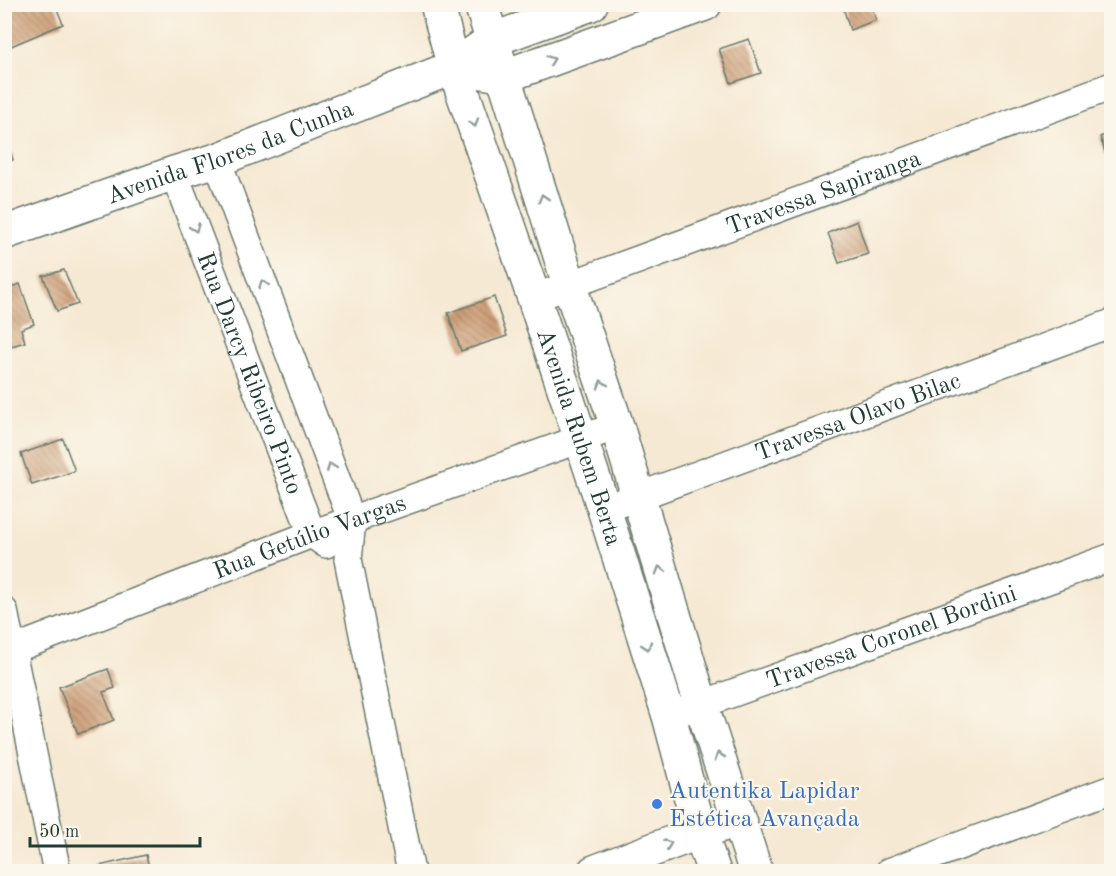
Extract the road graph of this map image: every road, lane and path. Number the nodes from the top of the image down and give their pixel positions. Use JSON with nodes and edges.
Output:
{"nodes":[{"id":1,"x":437,"y":4,"type":"edge"},
{"id":2,"x":481,"y":4,"type":"edge"},
{"id":3,"x":591,"y":4,"type":"edge"},
{"id":4,"x":705,"y":4,"type":"edge"},
{"id":5,"x":492,"y":40,"type":"junction"},
{"id":6,"x":454,"y":67,"type":"junction"},
{"id":7,"x":505,"y":76,"type":"junction"},
{"id":8,"x":1112,"y":86,"type":"edge"},
{"id":9,"x":217,"y":160,"type":"junction"},
{"id":10,"x":174,"y":173,"type":"junction"},
{"id":11,"x":4,"y":233,"type":"edge"},
{"id":12,"x":569,"y":284,"type":"junction"},
{"id":13,"x":534,"y":298,"type":"junction"},
{"id":14,"x":1112,"y":323,"type":"edge"},
{"id":15,"x":617,"y":426,"type":"junction"},
{"id":16,"x":580,"y":441,"type":"junction"},
{"id":17,"x":637,"y":496,"type":"junction"},
{"id":18,"x":604,"y":509,"type":"junction"},
{"id":19,"x":352,"y":521,"type":"junction"},
{"id":20,"x":312,"y":534,"type":"junction"},
{"id":21,"x":1112,"y":557,"type":"edge"},
{"id":22,"x":348,"y":559,"type":"junction"},
{"id":23,"x":4,"y":611,"type":"edge"},
{"id":24,"x":9,"y":652,"type":"edge"},
{"id":25,"x":701,"y":704,"type":"junction"},
{"id":26,"x":669,"y":716,"type":"junction"},
{"id":27,"x":1112,"y":789,"type":"edge"},
{"id":28,"x":740,"y":820,"type":"junction"},
{"id":29,"x":700,"y":832,"type":"junction"},
{"id":30,"x":57,"y":872,"type":"edge"},
{"id":31,"x":411,"y":872,"type":"edge"},
{"id":32,"x":594,"y":872,"type":"edge"},
{"id":33,"x":714,"y":872,"type":"edge"},
{"id":34,"x":756,"y":872,"type":"edge"},
{"id":35,"x":889,"y":872,"type":"edge"}],
"edges":[{"from":1,"to":6,"type":"main road","name":"Avenida Rubem Berta"},
{"from":2,"to":5,"type":"main road","name":"Avenida Rubem Berta"},
{"from":3,"to":5,"type":"main road","name":"Avenida Flores da Cunha"},
{"from":7,"to":4,"type":"main road","one_way":true},
{"from":5,"to":6,"type":"main road","name":"Avenida Flores da Cunha"},
{"from":5,"to":7,"type":"main road","name":"Avenida Rubem Berta"},
{"from":6,"to":7,"type":"main road"},
{"from":6,"to":9,"type":"main road","name":"Avenida Flores da Cunha"},
{"from":6,"to":13,"type":"main road","name":"Avenida Rubem Berta","one_way":true},
{"from":12,"to":7,"type":"main road","name":"Avenida Rubem Berta","one_way":true},
{"from":8,"to":12,"type":"street","name":"Travessa Sapiranga"},
{"from":9,"to":10,"type":"main road","name":"Avenida Flores da Cunha"},
{"from":19,"to":9,"type":"street","name":"Rua Darcy Ribeiro Pinto","one_way":true},
{"from":10,"to":11,"type":"main road","name":"Avenida Flores da Cunha"},
{"from":10,"to":20,"type":"street","name":"Rua Darcy Ribeiro Pinto","one_way":true},
{"from":12,"to":13,"type":"street","name":"Travessa Sapiranga"},
{"from":15,"to":12,"type":"main road","name":"Avenida Rubem Berta","one_way":true},
{"from":13,"to":16,"type":"main road","name":"Avenida Rubem Berta"},
{"from":14,"to":17,"type":"street","name":"Travessa Olavo Bilac"},
{"from":15,"to":16,"type":"street","name":"Rua Getúlio Vargas"},
{"from":15,"to":17,"type":"main road","name":"Avenida Rubem Berta"},
{"from":16,"to":18,"type":"main road","name":"Avenida Rubem Berta"},
{"from":16,"to":19,"type":"street","name":"Rua Getúlio Vargas"},
{"from":17,"to":18,"type":"street","name":"Travessa Olavo Bilac"},
{"from":25,"to":17,"type":"main road","name":"Avenida Rubem Berta","one_way":true},
{"from":18,"to":26,"type":"main road","name":"Avenida Rubem Berta","one_way":true},
{"from":19,"to":20,"type":"street","name":"Rua Getúlio Vargas"},
{"from":19,"to":22,"type":"street","name":"Rua Darcy Ribeiro Pinto"},
{"from":20,"to":22,"type":"street"},
{"from":20,"to":24,"type":"street","name":"Rua Getúlio Vargas"},
{"from":21,"to":25,"type":"street","name":"Travessa Coronel Bordini"},
{"from":22,"to":31,"type":"street","name":"Rua Darcy Ribeiro Pinto"},
{"from":23,"to":24,"type":"street"},
{"from":24,"to":30,"type":"street"},
{"from":25,"to":26,"type":"street","name":"Travessa Coronel Bordini"},
{"from":28,"to":25,"type":"main road","name":"Avenida Rubem Berta","one_way":true},
{"from":26,"to":29,"type":"main road","name":"Avenida Rubem Berta"},
{"from":27,"to":35,"type":"street"},
{"from":28,"to":29,"type":"main road"},
{"from":28,"to":34,"type":"main road","name":"Avenida Rubem Berta"},
{"from":32,"to":29,"type":"main road","one_way":true},
{"from":29,"to":33,"type":"main road","name":"Avenida Rubem Berta"}]}
